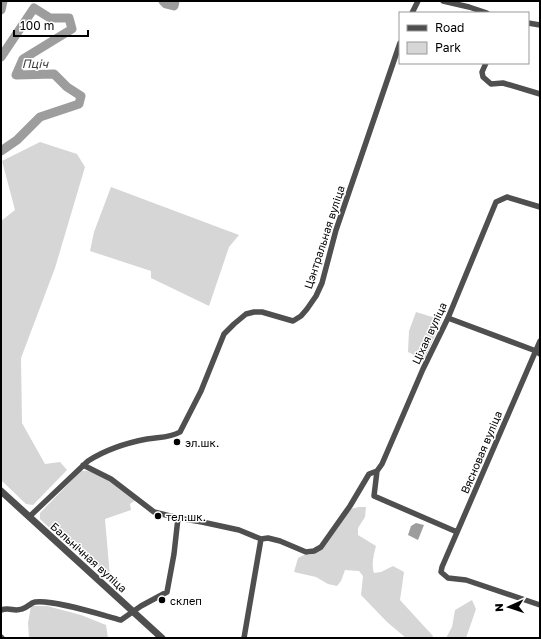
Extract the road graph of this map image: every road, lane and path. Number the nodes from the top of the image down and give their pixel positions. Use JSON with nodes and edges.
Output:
{"nodes":[{"id":1,"x":418,"y":1,"type":"edge"},
{"id":2,"x":443,"y":1,"type":"edge"},
{"id":3,"x":412,"y":12,"type":"edge"},
{"id":4,"x":484,"y":12,"type":"edge"},
{"id":5,"x":529,"y":23,"type":"edge"},
{"id":6,"x":540,"y":25,"type":"edge"},
{"id":7,"x":399,"y":46,"type":"edge"},
{"id":8,"x":486,"y":64,"type":"edge"},
{"id":9,"x":540,"y":94,"type":"edge"},
{"id":10,"x":540,"y":206,"type":"edge"},
{"id":11,"x":448,"y":318,"type":"junction"},
{"id":12,"x":540,"y":341,"type":"edge"},
{"id":13,"x":538,"y":352,"type":"edge"},
{"id":14,"x":85,"y":463,"type":"junction"},
{"id":15,"x":377,"y":471,"type":"junction"},
{"id":16,"x":1,"y":491,"type":"edge"},
{"id":17,"x":29,"y":517,"type":"junction"},
{"id":18,"x":178,"y":518,"type":"junction"},
{"id":19,"x":457,"y":532,"type":"junction"},
{"id":20,"x":261,"y":539,"type":"junction"},
{"id":21,"x":540,"y":605,"type":"edge"},
{"id":22,"x":1,"y":610,"type":"edge"},
{"id":23,"x":132,"y":611,"type":"junction"},
{"id":24,"x":162,"y":638,"type":"edge"},
{"id":25,"x":244,"y":638,"type":"edge"}],
"edges":[{"from":1,"to":3,"type":"street"},
{"from":2,"to":4,"type":"street"},
{"from":5,"to":6,"type":"street"},
{"from":7,"to":14,"type":"street","name":"Цэнтральная вуліца"},
{"from":8,"to":9,"type":"street"},
{"from":10,"to":11,"type":"street","name":"Ціхая вуліца"},
{"from":11,"to":13,"type":"street"},
{"from":11,"to":15,"type":"street","name":"Ціхая вуліца"},
{"from":12,"to":13,"type":"street","name":"Вясновая вуліца"},
{"from":13,"to":19,"type":"street","name":"Вясновая вуліца"},
{"from":14,"to":17,"type":"street"},
{"from":14,"to":18,"type":"street"},
{"from":15,"to":19,"type":"street"},
{"from":15,"to":20,"type":"street"},
{"from":16,"to":17,"type":"street","name":"Бальнічная вуліца"},
{"from":17,"to":23,"type":"street","name":"Бальнічная вуліца"},
{"from":18,"to":20,"type":"street"},
{"from":18,"to":23,"type":"street"},
{"from":19,"to":21,"type":"street","name":"Вясновая вуліца"},
{"from":20,"to":25,"type":"street"},
{"from":22,"to":23,"type":"street"},
{"from":23,"to":24,"type":"street","name":"Бальнічная вуліца"}]}
